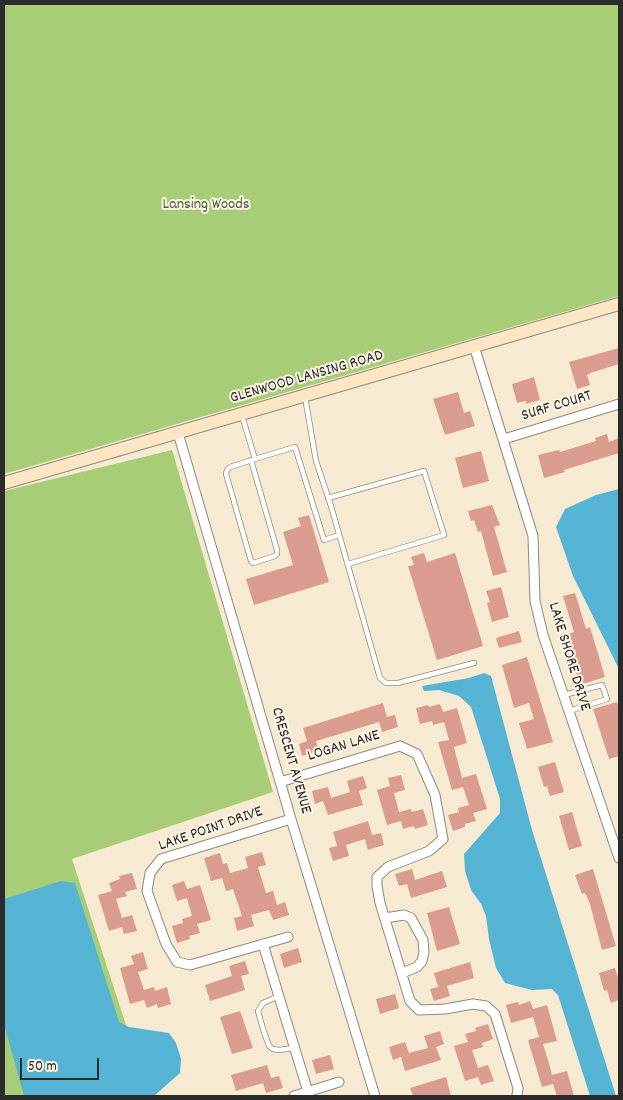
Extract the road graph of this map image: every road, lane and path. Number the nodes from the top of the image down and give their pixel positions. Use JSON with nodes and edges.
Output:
{"nodes":[{"id":1,"x":619,"y":304,"type":"edge"},
{"id":2,"x":474,"y":346,"type":"junction"},
{"id":3,"x":305,"y":396,"type":"junction"},
{"id":4,"x":619,"y":404,"type":"edge"},
{"id":5,"x":242,"y":414,"type":"junction"},
{"id":6,"x":178,"y":433,"type":"junction"},
{"id":7,"x":504,"y":439,"type":"junction"},
{"id":8,"x":253,"y":459,"type":"junction"},
{"id":9,"x":4,"y":484,"type":"edge"},
{"id":10,"x":328,"y":498,"type":"junction"},
{"id":11,"x":339,"y":535,"type":"junction"},
{"id":12,"x":348,"y":564,"type":"junction"},
{"id":13,"x":474,"y":663,"type":"dead end"},
{"id":14,"x":564,"y":695,"type":"junction"},
{"id":15,"x":569,"y":711,"type":"junction"},
{"id":16,"x":280,"y":782,"type":"junction"},
{"id":17,"x":291,"y":819,"type":"junction"},
{"id":18,"x":616,"y":838,"type":"edge"},
{"id":19,"x":619,"y":858,"type":"edge"},
{"id":20,"x":385,"y":918,"type":"junction"},
{"id":21,"x":288,"y":937,"type":"dead end"},
{"id":22,"x":263,"y":944,"type":"junction"},
{"id":23,"x":402,"y":973,"type":"junction"},
{"id":24,"x":279,"y":996,"type":"junction"},
{"id":25,"x":294,"y":1048,"type":"junction"},
{"id":26,"x":339,"y":1082,"type":"dead end"},
{"id":27,"x":308,"y":1092,"type":"junction"},
{"id":28,"x":294,"y":1096,"type":"edge"},
{"id":29,"x":375,"y":1096,"type":"edge"},
{"id":30,"x":517,"y":1096,"type":"edge"}],
"edges":[{"from":1,"to":2,"type":"main road","name":"GLENWOOD LANSING ROAD"},
{"from":2,"to":3,"type":"main road","name":"GLENWOOD LANSING ROAD"},
{"from":2,"to":7,"type":"street","name":"LAKE SHORE DRIVE"},
{"from":3,"to":5,"type":"main road","name":"GLENWOOD LANSING ROAD"},
{"from":3,"to":10,"type":"lane"},
{"from":4,"to":7,"type":"street","name":"SURF COURT"},
{"from":5,"to":6,"type":"main road","name":"GLENWOOD LANSING ROAD"},
{"from":5,"to":8,"type":"lane"},
{"from":6,"to":9,"type":"main road","name":"GLENWOOD LANSING ROAD"},
{"from":6,"to":16,"type":"street","name":"CRESCENT AVENUE"},
{"from":7,"to":14,"type":"street","name":"LAKE SHORE DRIVE"},
{"from":8,"to":8,"type":"lane"},
{"from":8,"to":11,"type":"lane"},
{"from":10,"to":11,"type":"lane"},
{"from":10,"to":12,"type":"lane"},
{"from":11,"to":12,"type":"lane"},
{"from":12,"to":13,"type":"lane"},
{"from":14,"to":15,"type":"street","name":"LAKE SHORE DRIVE"},
{"from":14,"to":15,"type":"lane"},
{"from":15,"to":18,"type":"street","name":"LAKE SHORE DRIVE"},
{"from":16,"to":17,"type":"street","name":"CRESCENT AVENUE"},
{"from":16,"to":20,"type":"street","name":"LOGAN LANE"},
{"from":17,"to":22,"type":"street","name":"LAKE POINT DRIVE"},
{"from":17,"to":29,"type":"street","name":"CRESCENT AVENUE"},
{"from":18,"to":19,"type":"street","name":"LAKE SHORE DRIVE"},
{"from":20,"to":23,"type":"street","name":"LOGAN LANE"},
{"from":20,"to":23,"type":"street"},
{"from":21,"to":22,"type":"street","name":"LAKE POINT DRIVE"},
{"from":22,"to":24,"type":"street"},
{"from":23,"to":30,"type":"street","name":"LOGAN LANE"},
{"from":24,"to":25,"type":"street"},
{"from":24,"to":25,"type":"lane"},
{"from":25,"to":27,"type":"street"},
{"from":26,"to":27,"type":"street"},
{"from":27,"to":28,"type":"street"}]}
